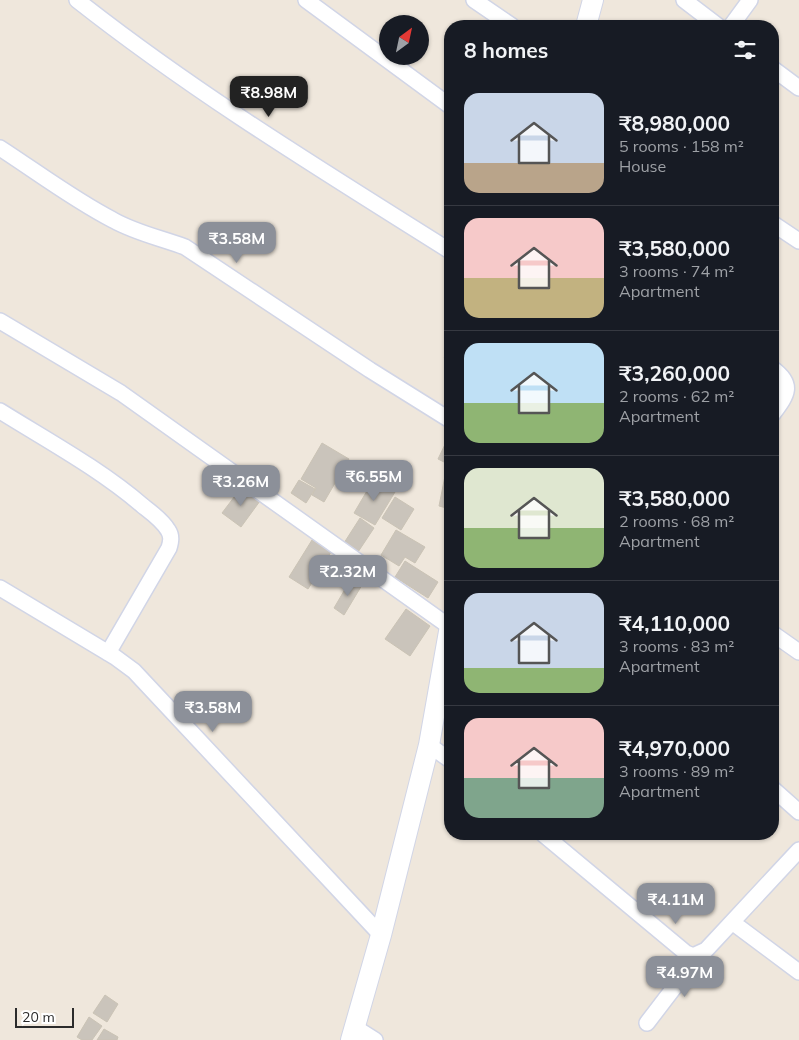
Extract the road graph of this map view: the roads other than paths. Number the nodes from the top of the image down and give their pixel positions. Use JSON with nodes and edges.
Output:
{"nodes":[{"id":1,"x":77,"y":0,"type":"edge"},
{"id":2,"x":306,"y":0,"type":"edge"},
{"id":3,"x":474,"y":0,"type":"edge"},
{"id":4,"x":593,"y":0,"type":"edge"},
{"id":5,"x":684,"y":0,"type":"edge"},
{"id":6,"x":750,"y":0,"type":"edge"},
{"id":7,"x":503,"y":20,"type":"edge"},
{"id":8,"x":588,"y":20,"type":"edge"},
{"id":9,"x":710,"y":20,"type":"edge"},
{"id":10,"x":735,"y":20,"type":"edge"},
{"id":11,"x":779,"y":73,"type":"edge"},
{"id":12,"x":799,"y":88,"type":"edge"},
{"id":13,"x":444,"y":102,"type":"edge"},
{"id":14,"x":0,"y":148,"type":"edge"},
{"id":15,"x":779,"y":228,"type":"edge"},
{"id":16,"x":799,"y":241,"type":"edge"},
{"id":17,"x":444,"y":246,"type":"edge"},
{"id":18,"x":0,"y":321,"type":"edge"},
{"id":19,"x":779,"y":374,"type":"edge"},
{"id":20,"x":779,"y":406,"type":"edge"},
{"id":21,"x":0,"y":411,"type":"edge"},
{"id":22,"x":444,"y":416,"type":"edge"},
{"id":23,"x":0,"y":588,"type":"edge"},
{"id":24,"x":444,"y":623,"type":"edge"},
{"id":25,"x":779,"y":638,"type":"edge"},
{"id":26,"x":799,"y":652,"type":"edge"},
{"id":27,"x":108,"y":653,"type":"junction"},
{"id":28,"x":444,"y":661,"type":"edge"},
{"id":29,"x":429,"y":745,"type":"junction"},
{"id":30,"x":444,"y":756,"type":"edge"},
{"id":31,"x":779,"y":794,"type":"edge"},
{"id":32,"x":799,"y":812,"type":"edge"},
{"id":33,"x":549,"y":840,"type":"edge"},
{"id":34,"x":799,"y":850,"type":"edge"},
{"id":35,"x":732,"y":922,"type":"junction"},
{"id":36,"x":381,"y":935,"type":"junction"},
{"id":37,"x":699,"y":954,"type":"junction"},
{"id":38,"x":799,"y":972,"type":"edge"},
{"id":39,"x":647,"y":1023,"type":"dead end"},
{"id":40,"x":353,"y":1034,"type":"edge"},
{"id":41,"x":375,"y":1040,"type":"edge"}],
"edges":[{"from":1,"to":17,"type":"street"},
{"from":2,"to":13,"type":"street"},
{"from":3,"to":7,"type":"street"},
{"from":4,"to":8,"type":"street"},
{"from":5,"to":9,"type":"street"},
{"from":6,"to":10,"type":"street"},
{"from":11,"to":12,"type":"street"},
{"from":14,"to":22,"type":"street"},
{"from":15,"to":16,"type":"street"},
{"from":18,"to":24,"type":"street"},
{"from":19,"to":20,"type":"street"},
{"from":21,"to":27,"type":"street"},
{"from":23,"to":27,"type":"street"},
{"from":25,"to":26,"type":"street"},
{"from":27,"to":36,"type":"street"},
{"from":28,"to":29,"type":"street"},
{"from":29,"to":30,"type":"street"},
{"from":29,"to":36,"type":"street"},
{"from":31,"to":32,"type":"street"},
{"from":33,"to":37,"type":"street"},
{"from":34,"to":35,"type":"street"},
{"from":35,"to":37,"type":"street"},
{"from":35,"to":38,"type":"street"},
{"from":36,"to":40,"type":"street"},
{"from":37,"to":39,"type":"street"},
{"from":40,"to":41,"type":"street"}]}
